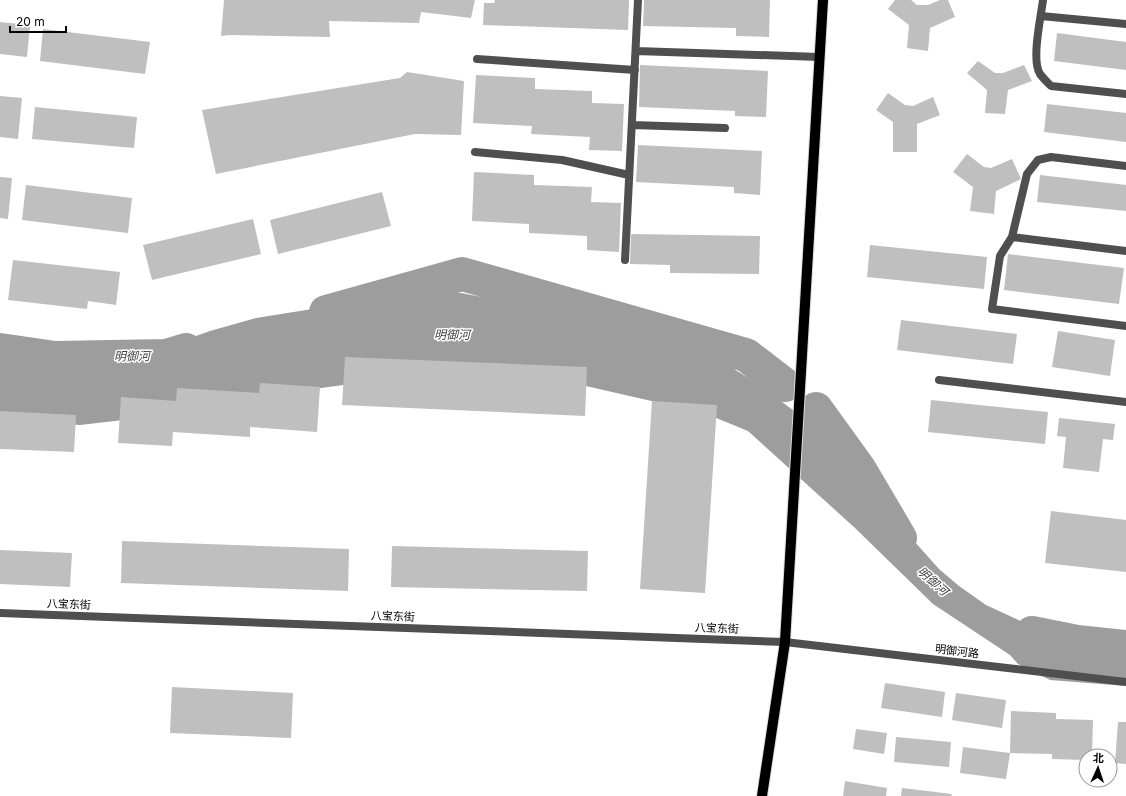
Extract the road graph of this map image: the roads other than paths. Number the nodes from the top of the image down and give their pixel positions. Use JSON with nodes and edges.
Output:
{"nodes":[{"id":1,"x":638,"y":0,"type":"edge"},
{"id":2,"x":823,"y":0,"type":"edge"},
{"id":3,"x":1043,"y":0,"type":"edge"},
{"id":4,"x":1041,"y":16,"type":"junction"},
{"id":5,"x":1126,"y":24,"type":"edge"},
{"id":6,"x":636,"y":51,"type":"junction"},
{"id":7,"x":820,"y":57,"type":"junction"},
{"id":8,"x":477,"y":59,"type":"dead end"},
{"id":9,"x":635,"y":70,"type":"junction"},
{"id":10,"x":1126,"y":94,"type":"edge"},
{"id":11,"x":632,"y":125,"type":"junction"},
{"id":12,"x":725,"y":128,"type":"dead end"},
{"id":13,"x":475,"y":152,"type":"dead end"},
{"id":14,"x":1126,"y":166,"type":"edge"},
{"id":15,"x":629,"y":174,"type":"junction"},
{"id":16,"x":1012,"y":237,"type":"junction"},
{"id":17,"x":1126,"y":250,"type":"edge"},
{"id":18,"x":625,"y":260,"type":"dead end"},
{"id":19,"x":1126,"y":326,"type":"edge"},
{"id":20,"x":939,"y":380,"type":"dead end"},
{"id":21,"x":1126,"y":402,"type":"edge"},
{"id":22,"x":0,"y":613,"type":"edge"},
{"id":23,"x":785,"y":642,"type":"junction"},
{"id":24,"x":1126,"y":682,"type":"edge"},
{"id":25,"x":762,"y":796,"type":"edge"}],
"edges":[{"from":1,"to":6,"type":"street"},
{"from":2,"to":7,"type":"main road"},
{"from":3,"to":4,"type":"street"},
{"from":4,"to":5,"type":"street"},
{"from":4,"to":10,"type":"street"},
{"from":6,"to":7,"type":"street"},
{"from":6,"to":9,"type":"street"},
{"from":7,"to":23,"type":"main road"},
{"from":8,"to":9,"type":"street"},
{"from":9,"to":11,"type":"street"},
{"from":11,"to":12,"type":"street"},
{"from":11,"to":15,"type":"street"},
{"from":13,"to":15,"type":"street"},
{"from":14,"to":16,"type":"street"},
{"from":15,"to":18,"type":"street"},
{"from":16,"to":17,"type":"street"},
{"from":16,"to":19,"type":"street"},
{"from":20,"to":21,"type":"street"},
{"from":22,"to":23,"type":"street","name":"八宝东街"},
{"from":23,"to":24,"type":"street","name":"明御河路"},
{"from":23,"to":25,"type":"main road"}]}
